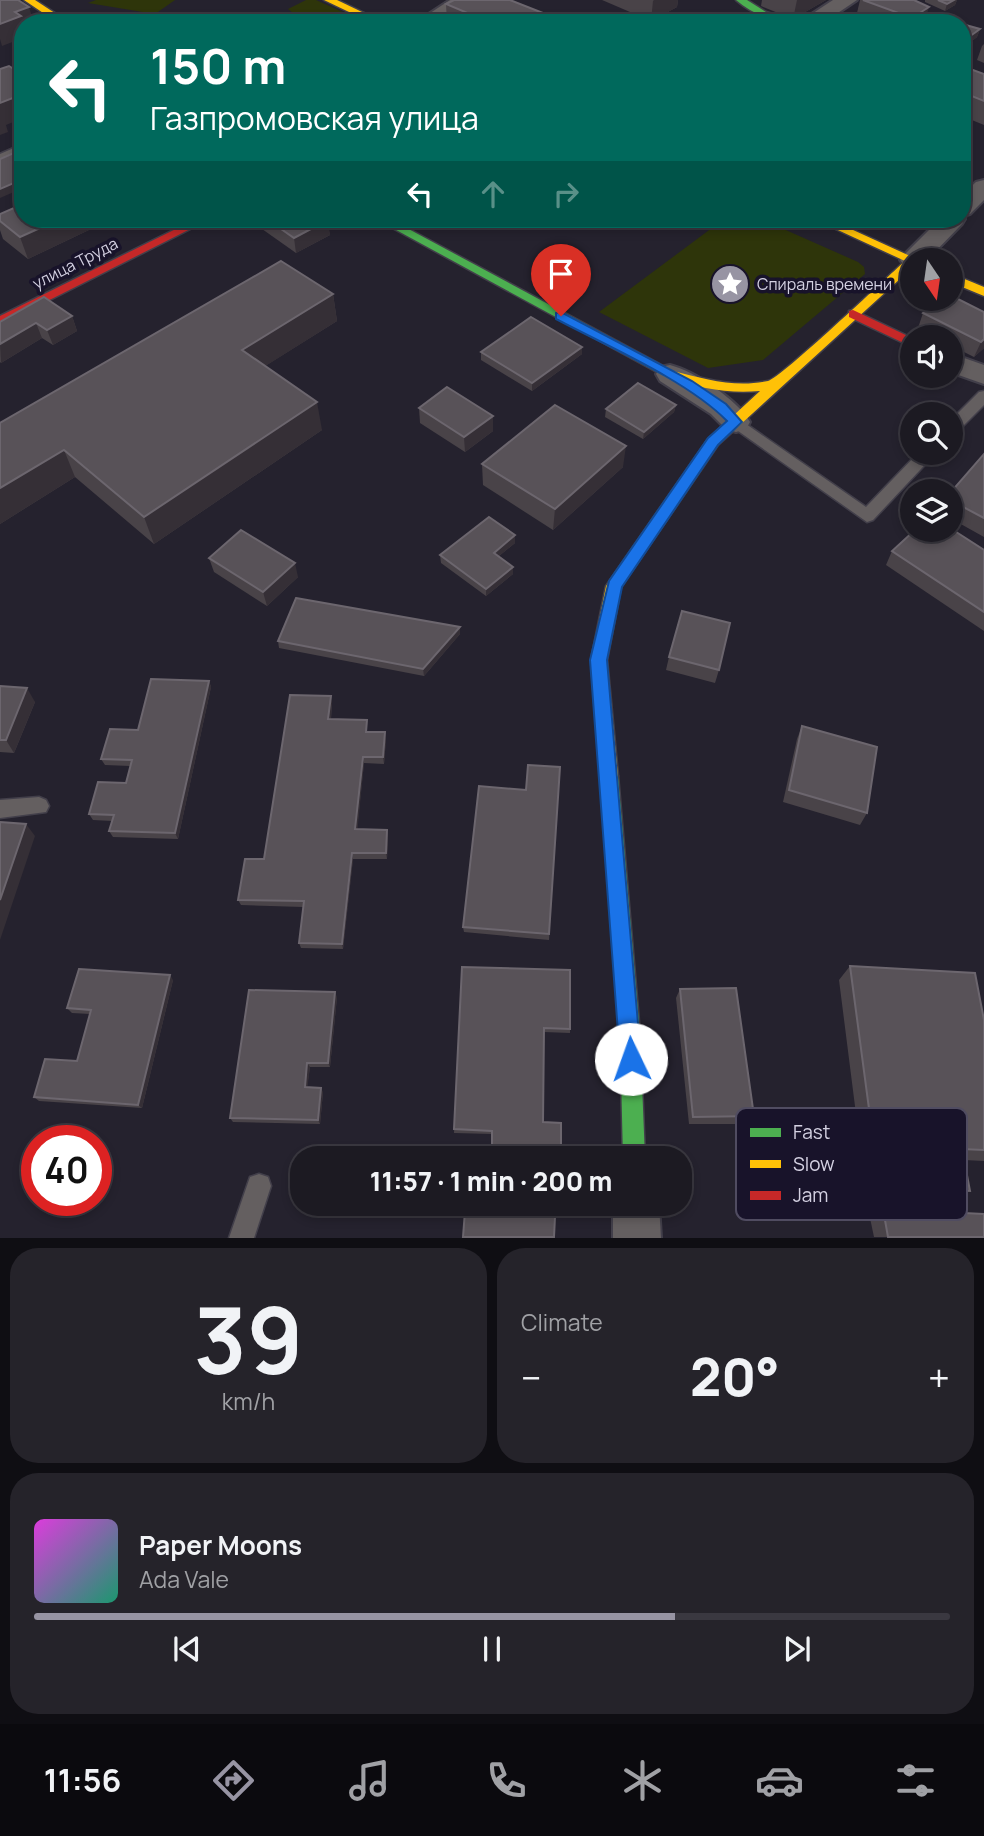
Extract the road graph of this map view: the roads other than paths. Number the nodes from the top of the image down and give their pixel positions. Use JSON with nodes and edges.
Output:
{"nodes":[{"id":1,"x":29,"y":0,"type":"edge"},
{"id":2,"x":329,"y":0,"type":"edge"},
{"id":3,"x":464,"y":0,"type":"edge"},
{"id":4,"x":741,"y":0,"type":"edge"},
{"id":5,"x":847,"y":0,"type":"edge"},
{"id":6,"x":51,"y":14,"type":"edge"},
{"id":7,"x":360,"y":14,"type":"edge"},
{"id":8,"x":440,"y":14,"type":"edge"},
{"id":9,"x":763,"y":14,"type":"edge"},
{"id":10,"x":823,"y":14,"type":"edge"},
{"id":11,"x":186,"y":228,"type":"edge"},
{"id":12,"x":399,"y":228,"type":"edge"},
{"id":13,"x":840,"y":228,"type":"edge"},
{"id":14,"x":944,"y":228,"type":"edge"},
{"id":15,"x":925,"y":248,"type":"edge"},
{"id":16,"x":900,"y":255,"type":"edge"},
{"id":17,"x":900,"y":272,"type":"edge"},
{"id":18,"x":963,"y":282,"type":"edge"},
{"id":19,"x":984,"y":292,"type":"edge"},
{"id":20,"x":853,"y":314,"type":"junction"},
{"id":21,"x":0,"y":321,"type":"edge"},
{"id":22,"x":900,"y":337,"type":"edge"},
{"id":23,"x":963,"y":367,"type":"edge"},
{"id":24,"x":670,"y":374,"type":"junction"},
{"id":25,"x":984,"y":374,"type":"edge"},
{"id":26,"x":775,"y":386,"type":"junction"},
{"id":27,"x":984,"y":396,"type":"edge"},
{"id":28,"x":963,"y":417,"type":"edge"},
{"id":29,"x":736,"y":422,"type":"junction"},
{"id":30,"x":916,"y":465,"type":"edge"},
{"id":31,"x":39,"y":806,"type":"dead end"},
{"id":32,"x":0,"y":809,"type":"edge"},
{"id":33,"x":634,"y":1146,"type":"edge"},
{"id":34,"x":259,"y":1186,"type":"dead end"},
{"id":35,"x":636,"y":1216,"type":"edge"},
{"id":36,"x":241,"y":1237,"type":"edge"},
{"id":37,"x":637,"y":1237,"type":"edge"}],
"edges":[{"from":1,"to":6,"type":"street"},
{"from":2,"to":7,"type":"street"},
{"from":3,"to":8,"type":"street"},
{"from":4,"to":9,"type":"street"},
{"from":5,"to":10,"type":"street"},
{"from":11,"to":21,"type":"street","name":"улица Труда"},
{"from":12,"to":24,"type":"street"},
{"from":13,"to":16,"type":"street"},
{"from":14,"to":15,"type":"street"},
{"from":17,"to":20,"type":"street"},
{"from":18,"to":19,"type":"street"},
{"from":20,"to":22,"type":"street"},
{"from":20,"to":26,"type":"street"},
{"from":23,"to":25,"type":"street"},
{"from":24,"to":26,"type":"street"},
{"from":24,"to":29,"type":"street"},
{"from":26,"to":29,"type":"street"},
{"from":27,"to":28,"type":"lane"},
{"from":29,"to":30,"type":"lane"},
{"from":29,"to":33,"type":"street"},
{"from":31,"to":32,"type":"lane"},
{"from":34,"to":36,"type":"lane"},
{"from":35,"to":37,"type":"street"}]}
